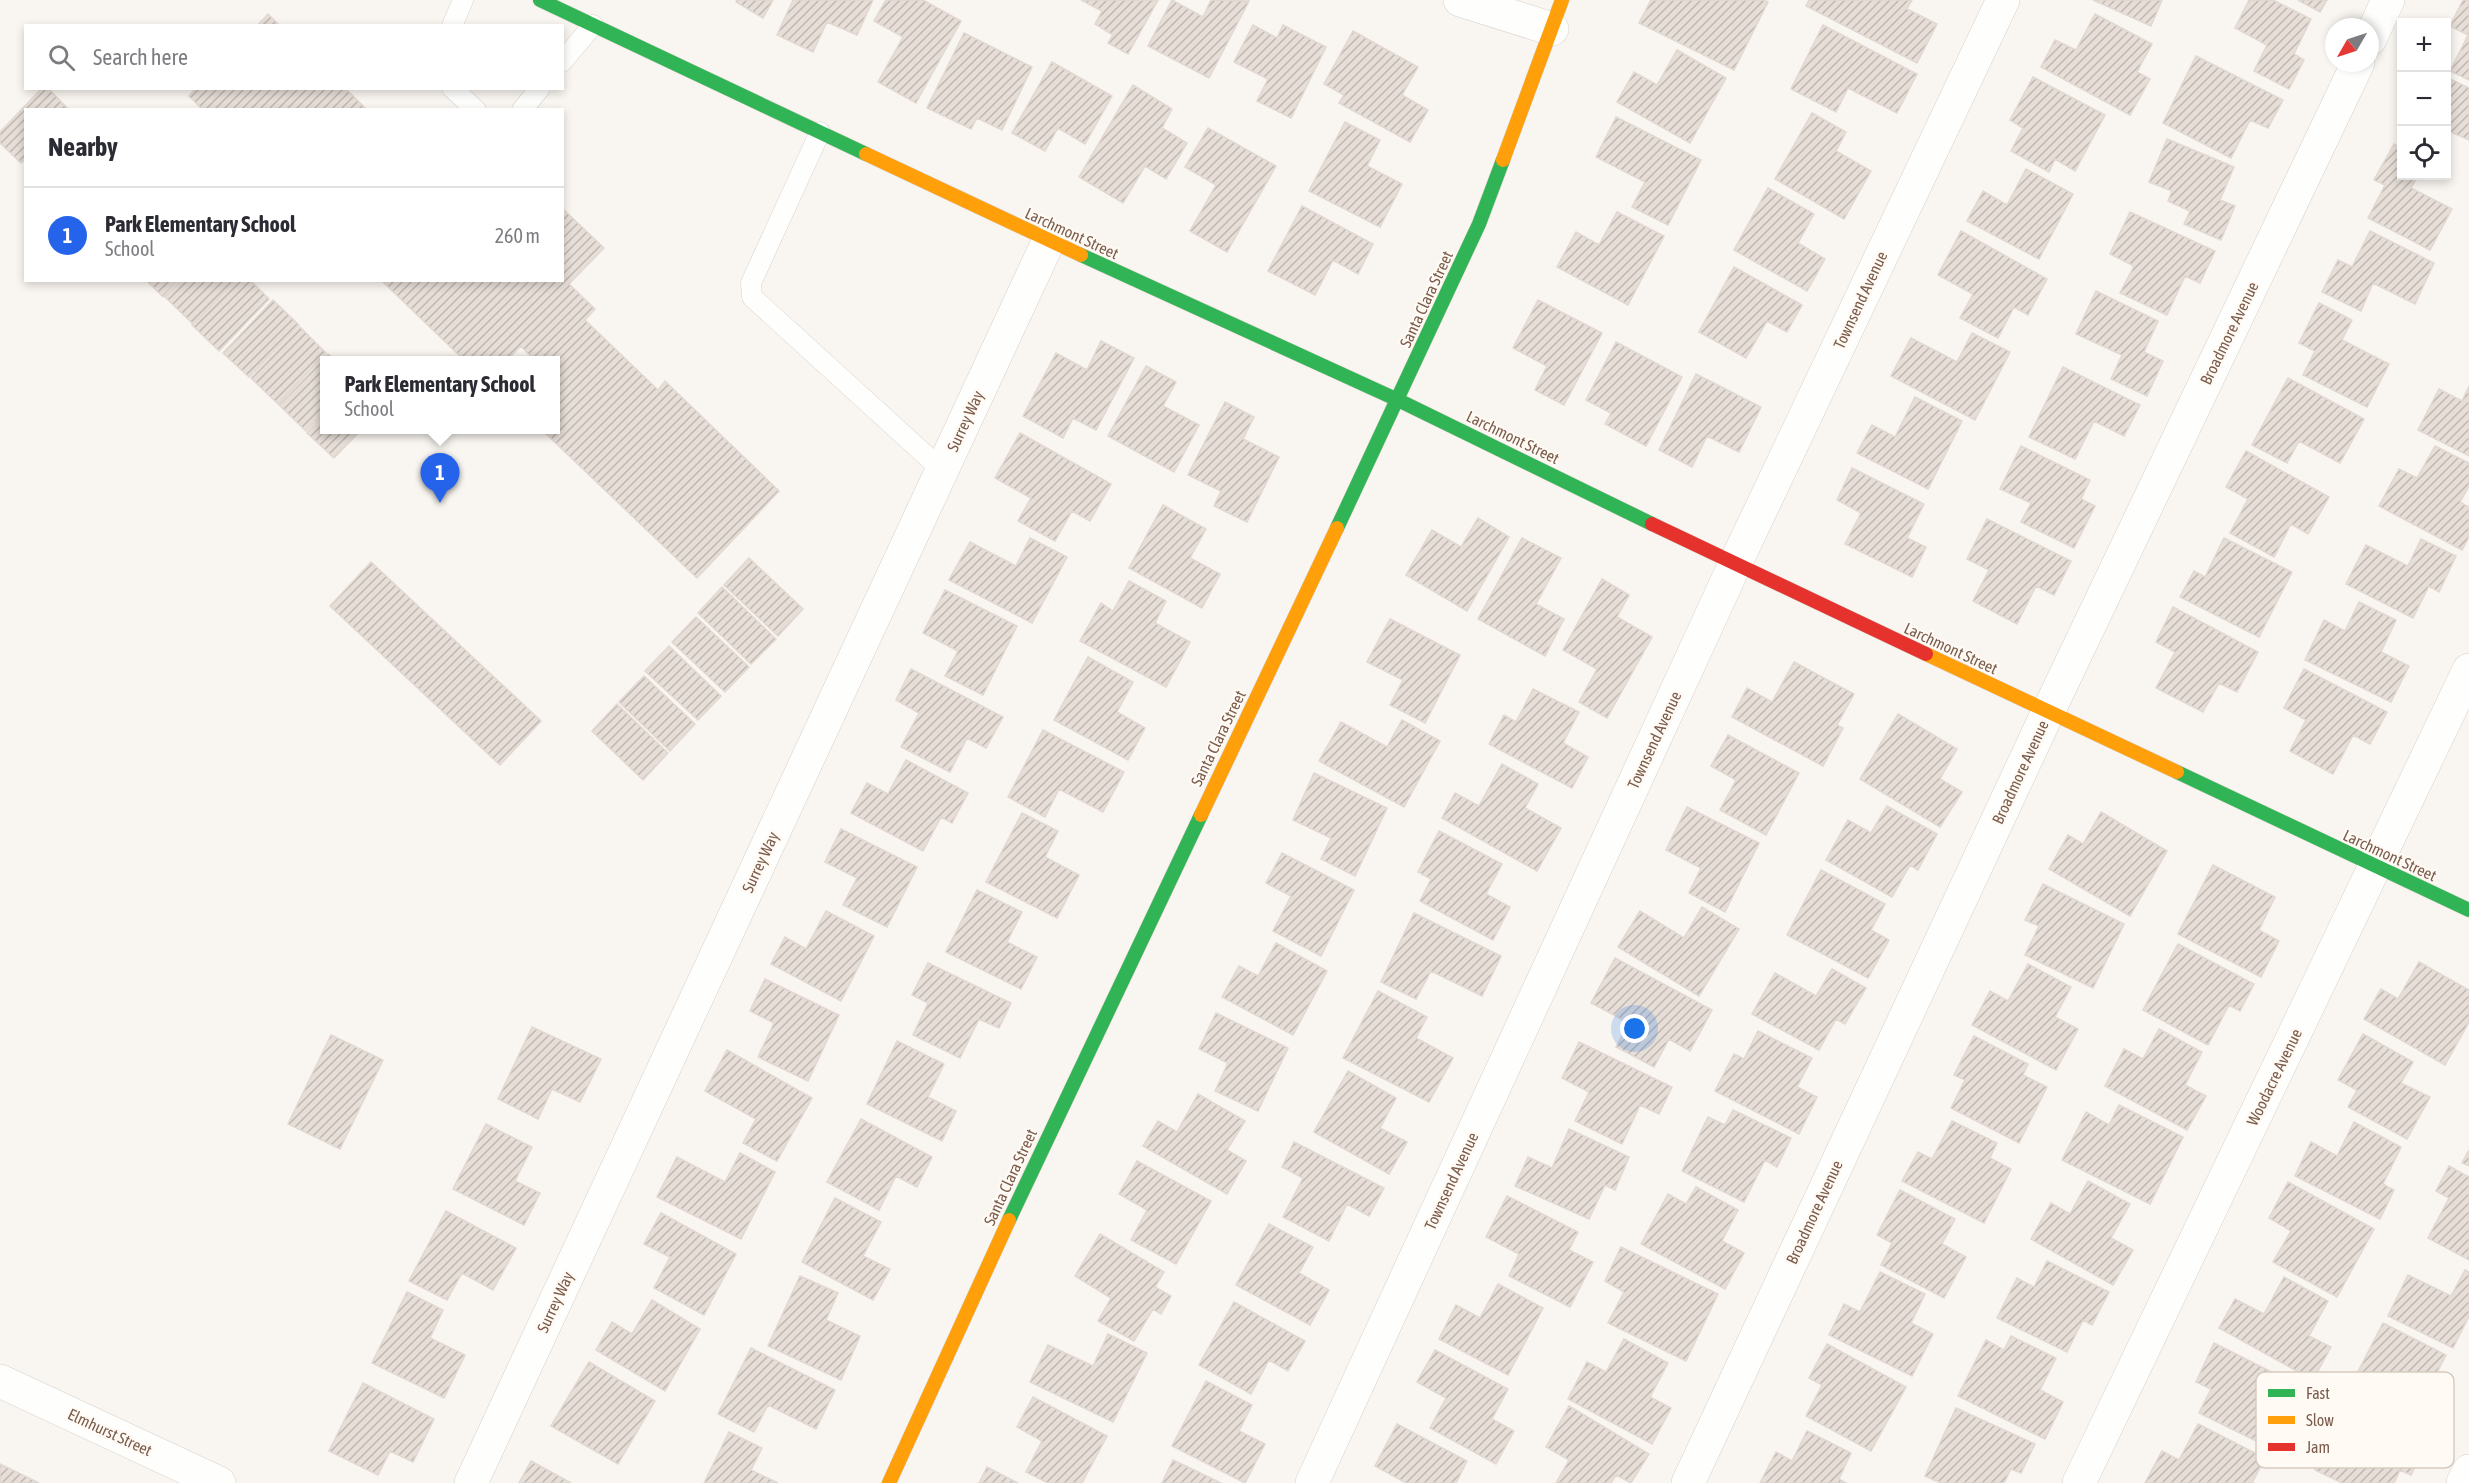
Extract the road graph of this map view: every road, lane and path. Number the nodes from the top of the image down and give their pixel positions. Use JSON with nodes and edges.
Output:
{"nodes":[{"id":1,"x":463,"y":0,"type":"edge"},
{"id":2,"x":540,"y":0,"type":"edge"},
{"id":3,"x":1460,"y":0,"type":"edge"},
{"id":4,"x":2003,"y":0,"type":"edge"},
{"id":5,"x":2388,"y":0,"type":"edge"},
{"id":6,"x":1557,"y":15,"type":"edge"},
{"id":7,"x":2379,"y":20,"type":"edge"},
{"id":8,"x":453,"y":24,"type":"edge"},
{"id":9,"x":593,"y":25,"type":"junction"},
{"id":10,"x":564,"y":60,"type":"edge"},
{"id":11,"x":2354,"y":72,"type":"edge"},
{"id":12,"x":454,"y":90,"type":"edge"},
{"id":13,"x":538,"y":90,"type":"edge"},
{"id":14,"x":474,"y":108,"type":"edge"},
{"id":15,"x":524,"y":108,"type":"edge"},
{"id":16,"x":820,"y":132,"type":"junction"},
{"id":17,"x":1049,"y":240,"type":"junction"},
{"id":18,"x":1398,"y":400,"type":"junction"},
{"id":19,"x":942,"y":470,"type":"junction"},
{"id":20,"x":1735,"y":564,"type":"junction"},
{"id":21,"x":2469,"y":670,"type":"edge"},
{"id":22,"x":2048,"y":712,"type":"junction"},
{"id":23,"x":2376,"y":866,"type":"junction"},
{"id":24,"x":2469,"y":910,"type":"edge"},
{"id":25,"x":0,"y":1381,"type":"edge"},
{"id":26,"x":2469,"y":1471,"type":"edge"},
{"id":27,"x":219,"y":1483,"type":"edge"},
{"id":28,"x":471,"y":1483,"type":"edge"},
{"id":29,"x":889,"y":1483,"type":"edge"},
{"id":30,"x":1312,"y":1483,"type":"edge"},
{"id":31,"x":1688,"y":1483,"type":"edge"},
{"id":32,"x":2079,"y":1483,"type":"edge"},
{"id":33,"x":2463,"y":1483,"type":"edge"}],
"edges":[{"from":1,"to":8,"type":"lane"},
{"from":2,"to":9,"type":"street","name":"Larchmont Street"},
{"from":3,"to":6,"type":"street"},
{"from":4,"to":20,"type":"street","name":"Townsend Avenue"},
{"from":5,"to":7,"type":"street"},
{"from":6,"to":18,"type":"street","name":"Santa Clara Street"},
{"from":9,"to":10,"type":"lane"},
{"from":9,"to":16,"type":"street","name":"Larchmont Street"},
{"from":11,"to":22,"type":"street","name":"Broadmore Avenue"},
{"from":12,"to":14,"type":"lane"},
{"from":13,"to":15,"type":"lane"},
{"from":16,"to":17,"type":"street","name":"Larchmont Street"},
{"from":16,"to":19,"type":"lane"},
{"from":17,"to":18,"type":"street","name":"Larchmont Street"},
{"from":17,"to":19,"type":"street","name":"Surrey Way"},
{"from":18,"to":20,"type":"street","name":"Larchmont Street"},
{"from":18,"to":29,"type":"street","name":"Santa Clara Street"},
{"from":19,"to":28,"type":"street","name":"Surrey Way"},
{"from":20,"to":22,"type":"street","name":"Larchmont Street"},
{"from":20,"to":30,"type":"street","name":"Townsend Avenue"},
{"from":21,"to":23,"type":"street","name":"Woodacre Avenue"},
{"from":22,"to":23,"type":"street","name":"Larchmont Street"},
{"from":22,"to":31,"type":"street","name":"Broadmore Avenue"},
{"from":23,"to":24,"type":"street","name":"Larchmont Street"},
{"from":23,"to":32,"type":"street","name":"Woodacre Avenue"},
{"from":25,"to":27,"type":"street","name":"Elmhurst Street"},
{"from":26,"to":33,"type":"street"}]}
